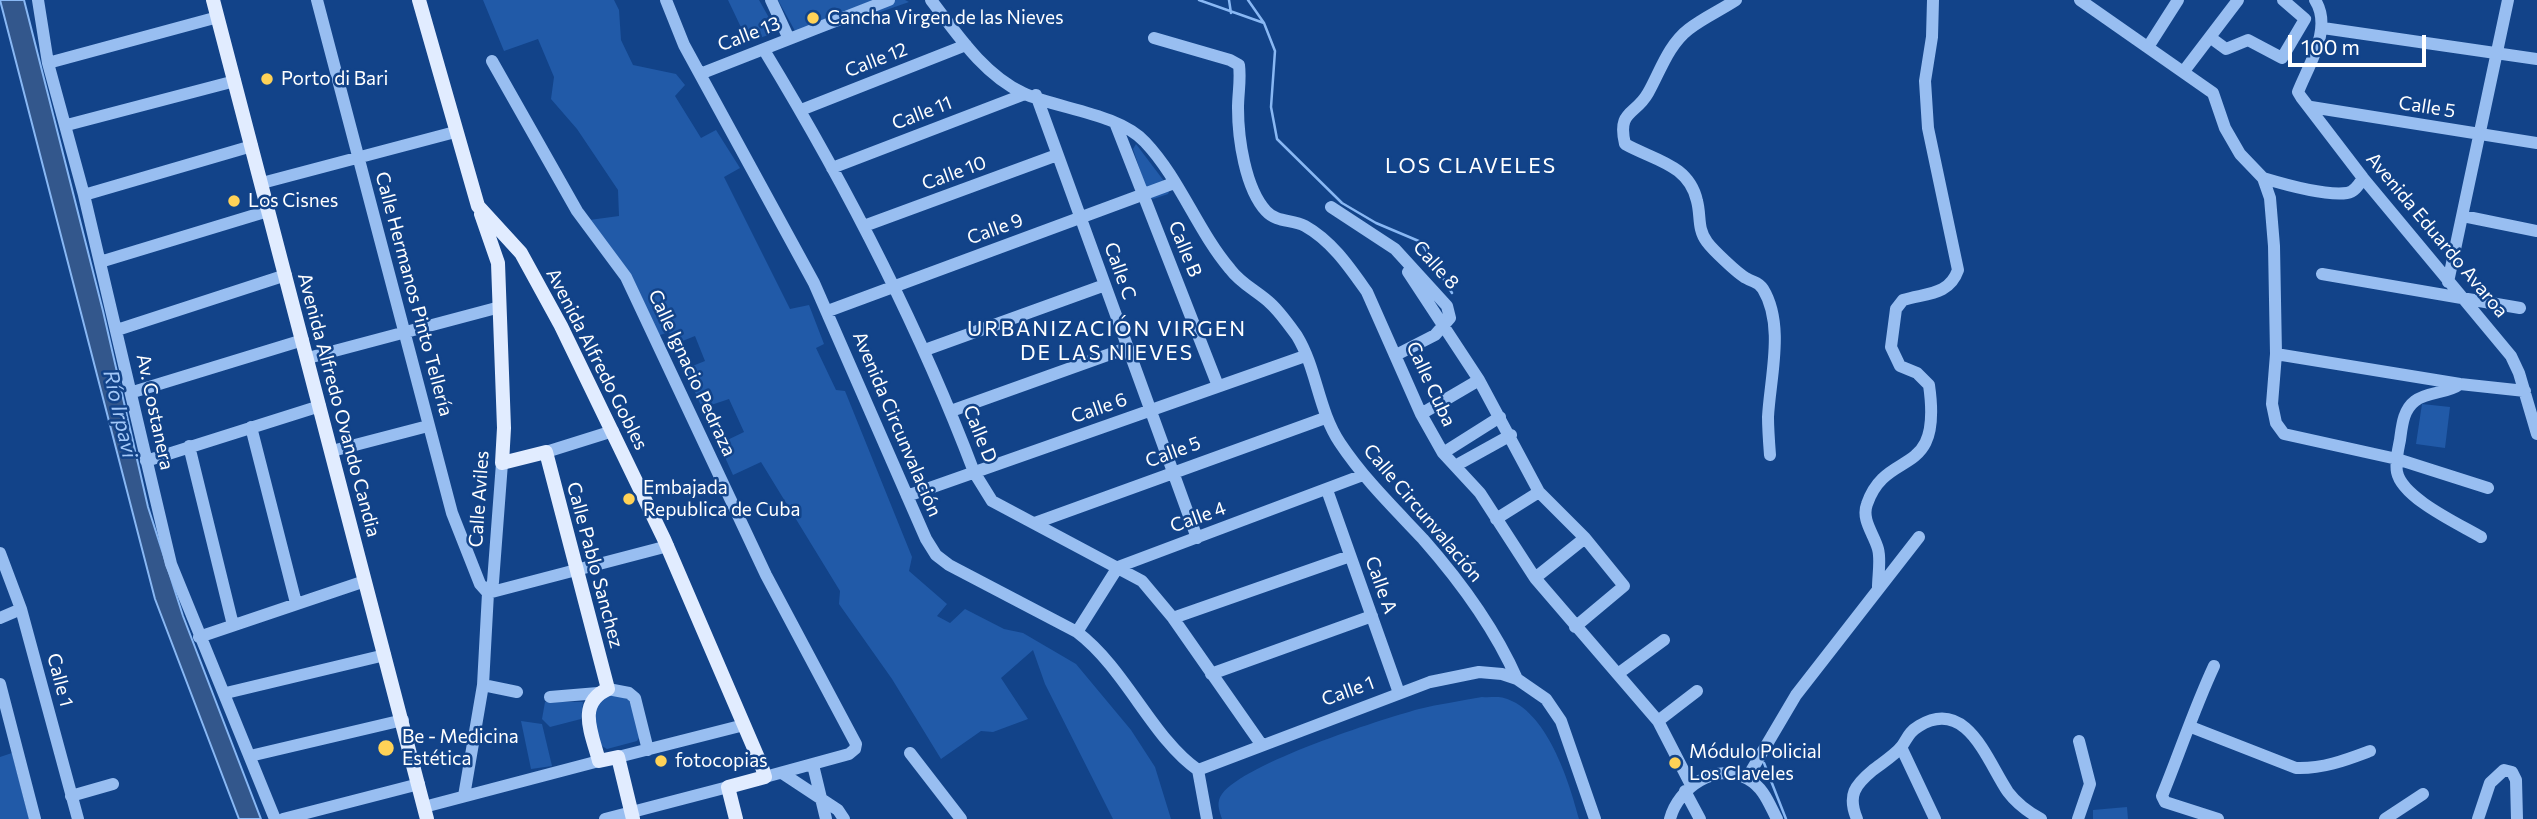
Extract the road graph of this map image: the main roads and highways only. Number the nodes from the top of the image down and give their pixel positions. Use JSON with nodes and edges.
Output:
{"nodes":[{"id":1,"x":213,"y":0,"type":"edge"},
{"id":2,"x":419,"y":0,"type":"edge"},
{"id":3,"x":478,"y":206,"type":"junction"},
{"id":4,"x":521,"y":253,"type":"junction"},
{"id":5,"x":498,"y":263,"type":"junction"},
{"id":6,"x":546,"y":452,"type":"joint"},
{"id":7,"x":426,"y":813,"type":"edge"},
{"id":8,"x":632,"y":815,"type":"edge"},
{"id":9,"x":736,"y":819,"type":"edge"}],
"edges":[{"from":1,"to":7,"type":"main road","name":"Avenida Alfredo Ovando Candia"},
{"from":2,"to":3,"type":"main road","name":"Avenida Alfredo Gobles"},
{"from":3,"to":4,"type":"main road","name":"Avenida Alfredo Gobles"},
{"from":3,"to":5,"type":"main road","name":"Calle Aviles"},
{"from":4,"to":5,"type":"main road"},
{"from":4,"to":9,"type":"main road","name":"Avenida Alfredo Gobles"},
{"from":5,"to":6,"type":"main road","name":"Calle Aviles"},
{"from":6,"to":8,"type":"main road","name":"Calle Pablo Sanchez"}]}
